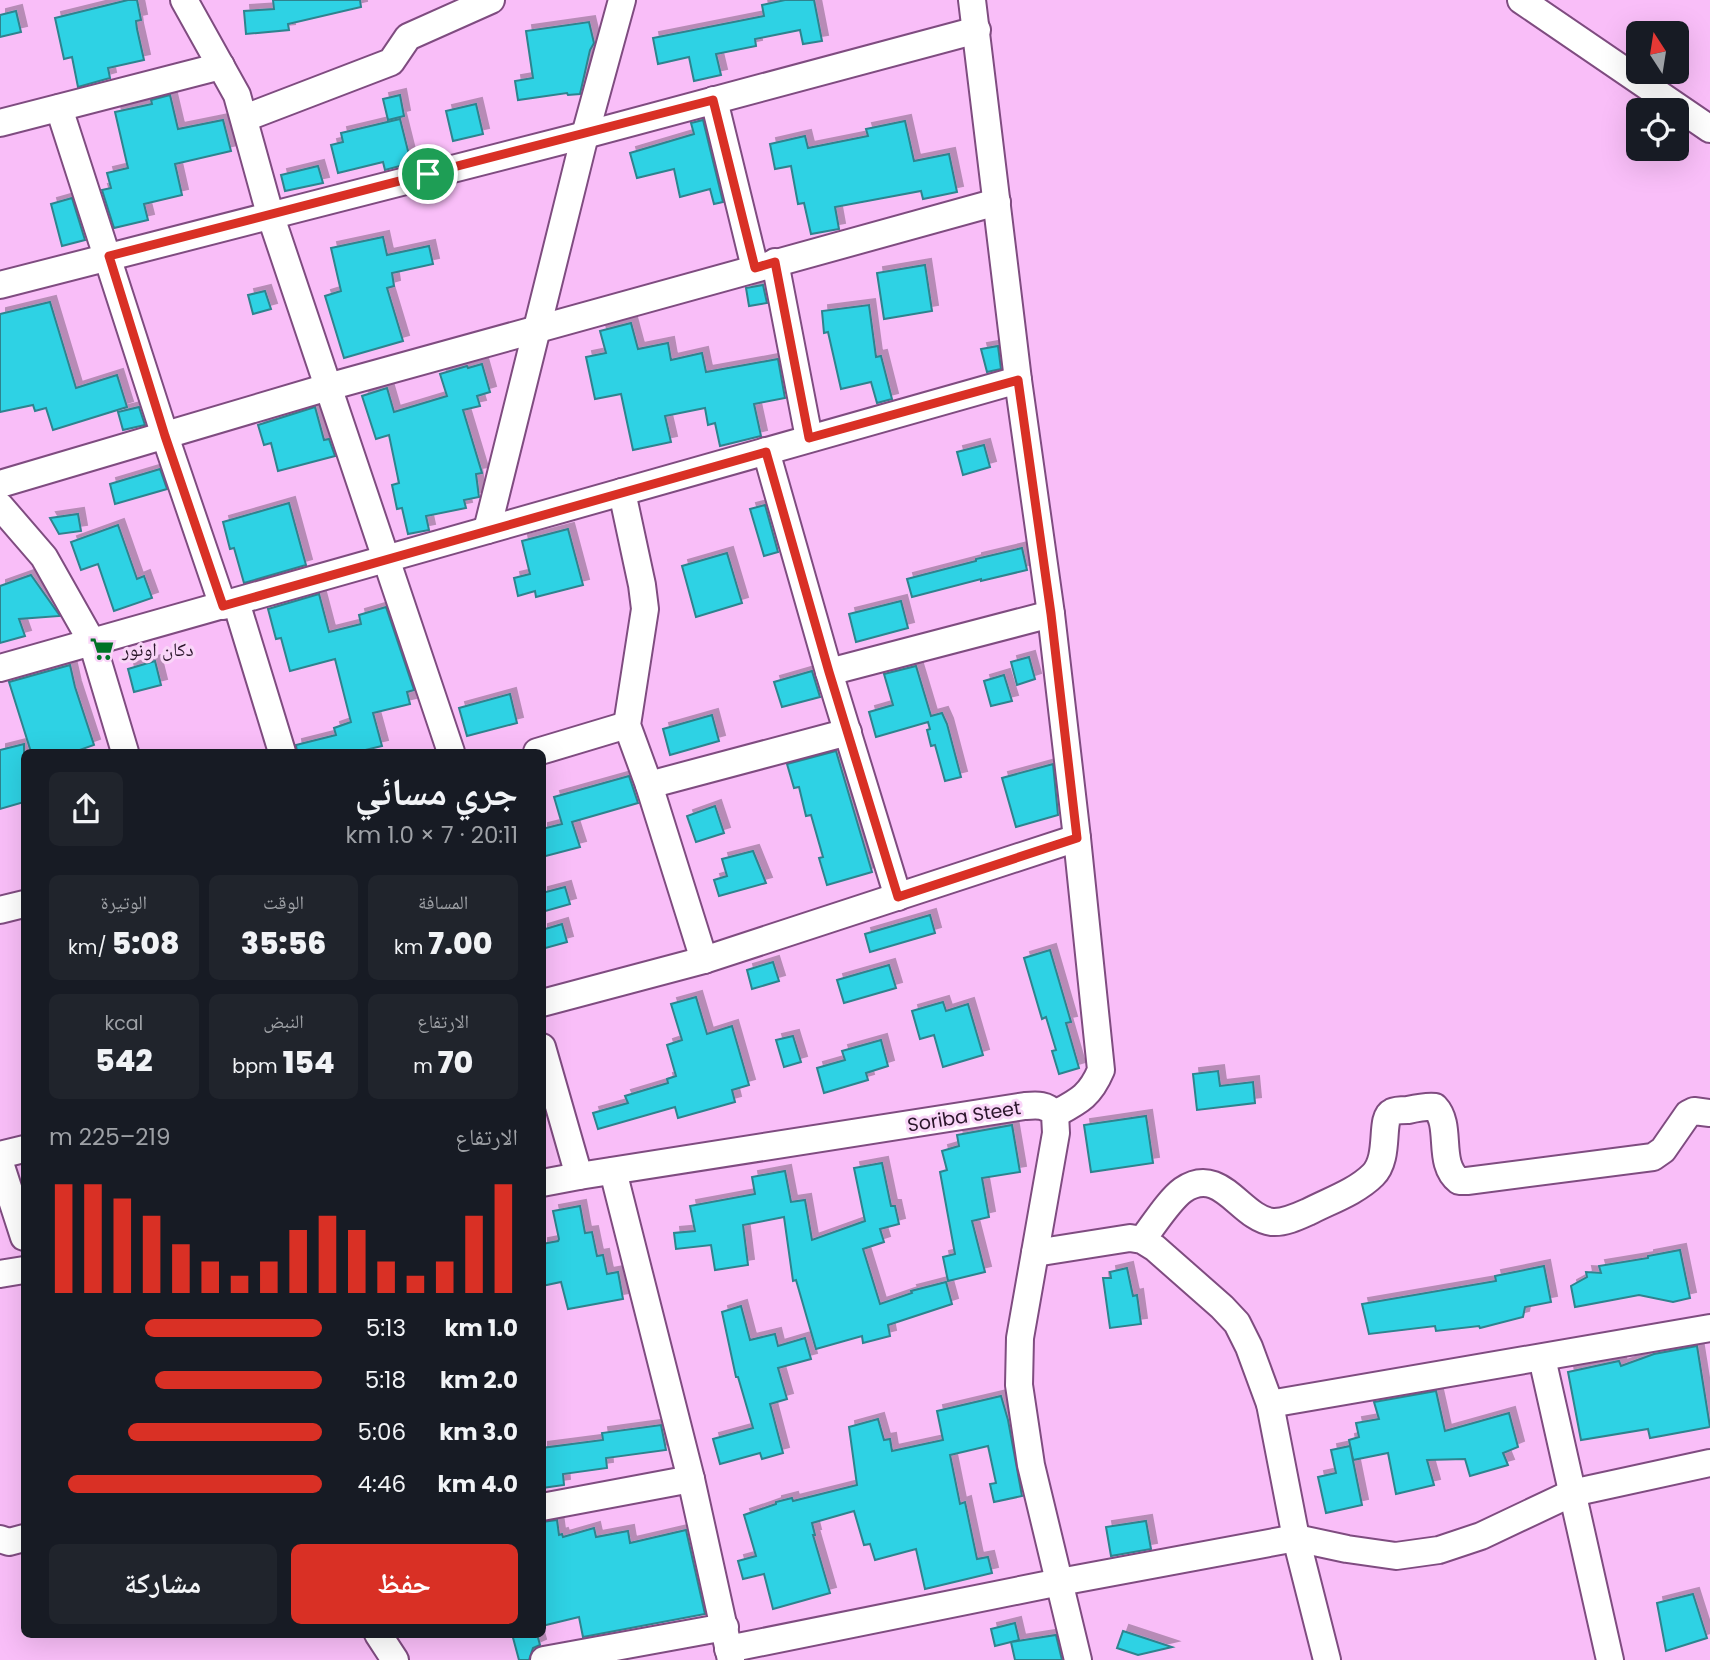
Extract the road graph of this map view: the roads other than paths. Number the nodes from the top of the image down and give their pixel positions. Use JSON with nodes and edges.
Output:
{"nodes":[{"id":1,"x":184,"y":0,"type":"edge"},
{"id":2,"x":491,"y":0,"type":"edge"},
{"id":3,"x":622,"y":0,"type":"edge"},
{"id":4,"x":972,"y":0,"type":"edge"},
{"id":5,"x":1521,"y":0,"type":"edge"},
{"id":6,"x":977,"y":30,"type":"junction"},
{"id":7,"x":221,"y":65,"type":"junction"},
{"id":8,"x":713,"y":100,"type":"junction"},
{"id":9,"x":59,"y":108,"type":"junction"},
{"id":10,"x":244,"y":118,"type":"junction"},
{"id":11,"x":0,"y":123,"type":"edge"},
{"id":12,"x":1710,"y":129,"type":"edge"},
{"id":13,"x":585,"y":135,"type":"junction"},
{"id":14,"x":997,"y":202,"type":"junction"},
{"id":15,"x":270,"y":214,"type":"junction"},
{"id":16,"x":109,"y":256,"type":"junction"},
{"id":17,"x":765,"y":265,"type":"junction"},
{"id":18,"x":0,"y":285,"type":"edge"},
{"id":19,"x":539,"y":328,"type":"junction"},
{"id":20,"x":1018,"y":380,"type":"junction"},
{"id":21,"x":328,"y":387,"type":"junction"},
{"id":22,"x":165,"y":436,"type":"junction"},
{"id":23,"x":809,"y":438,"type":"junction"},
{"id":24,"x":766,"y":452,"type":"junction"},
{"id":25,"x":0,"y":484,"type":"edge"},
{"id":26,"x":622,"y":492,"type":"junction"},
{"id":27,"x":0,"y":506,"type":"edge"},
{"id":28,"x":487,"y":530,"type":"junction"},
{"id":29,"x":385,"y":558,"type":"junction"},
{"id":30,"x":230,"y":604,"type":"junction"},
{"id":31,"x":1051,"y":614,"type":"junction"},
{"id":32,"x":92,"y":642,"type":"junction"},
{"id":33,"x":0,"y":668,"type":"edge"},
{"id":34,"x":829,"y":672,"type":"junction"},
{"id":35,"x":627,"y":725,"type":"junction"},
{"id":36,"x":848,"y":732,"type":"junction"},
{"id":37,"x":124,"y":749,"type":"edge"},
{"id":38,"x":281,"y":749,"type":"edge"},
{"id":39,"x":450,"y":749,"type":"edge"},
{"id":40,"x":546,"y":749,"type":"edge"},
{"id":41,"x":649,"y":785,"type":"junction"},
{"id":42,"x":1077,"y":838,"type":"junction"},
{"id":43,"x":898,"y":897,"type":"junction"},
{"id":44,"x":21,"y":905,"type":"edge"},
{"id":45,"x":0,"y":910,"type":"edge"},
{"id":46,"x":704,"y":960,"type":"junction"},
{"id":47,"x":546,"y":1002,"type":"edge"},
{"id":48,"x":546,"y":1061,"type":"edge"},
{"id":49,"x":1710,"y":1113,"type":"edge"},
{"id":50,"x":1055,"y":1114,"type":"junction"},
{"id":51,"x":21,"y":1150,"type":"edge"},
{"id":52,"x":0,"y":1156,"type":"edge"},
{"id":53,"x":0,"y":1163,"type":"edge"},
{"id":54,"x":613,"y":1171,"type":"junction"},
{"id":55,"x":579,"y":1176,"type":"junction"},
{"id":56,"x":546,"y":1182,"type":"edge"},
{"id":57,"x":21,"y":1228,"type":"edge"},
{"id":58,"x":1142,"y":1240,"type":"junction"},
{"id":59,"x":1035,"y":1253,"type":"junction"},
{"id":60,"x":21,"y":1270,"type":"edge"},
{"id":61,"x":0,"y":1274,"type":"edge"},
{"id":62,"x":1710,"y":1328,"type":"edge"},
{"id":63,"x":1542,"y":1358,"type":"junction"},
{"id":64,"x":1270,"y":1404,"type":"junction"},
{"id":65,"x":1710,"y":1463,"type":"edge"},
{"id":66,"x":691,"y":1479,"type":"junction"},
{"id":67,"x":1572,"y":1493,"type":"junction"},
{"id":68,"x":546,"y":1506,"type":"edge"},
{"id":69,"x":1296,"y":1538,"type":"junction"},
{"id":70,"x":0,"y":1539,"type":"edge"},
{"id":71,"x":21,"y":1539,"type":"edge"},
{"id":72,"x":1060,"y":1582,"type":"junction"},
{"id":73,"x":381,"y":1638,"type":"edge"},
{"id":74,"x":728,"y":1645,"type":"edge"},
{"id":75,"x":395,"y":1660,"type":"edge"},
{"id":76,"x":544,"y":1660,"type":"edge"},
{"id":77,"x":1078,"y":1660,"type":"edge"},
{"id":78,"x":1327,"y":1660,"type":"edge"},
{"id":79,"x":1610,"y":1660,"type":"edge"}],
"edges":[{"from":1,"to":7,"type":"street"},
{"from":2,"to":10,"type":"street"},
{"from":3,"to":13,"type":"street"},
{"from":4,"to":6,"type":"street"},
{"from":5,"to":12,"type":"street"},
{"from":6,"to":8,"type":"street"},
{"from":6,"to":14,"type":"street"},
{"from":7,"to":9,"type":"street"},
{"from":7,"to":10,"type":"street"},
{"from":8,"to":13,"type":"street"},
{"from":8,"to":17,"type":"street"},
{"from":9,"to":11,"type":"street"},
{"from":9,"to":16,"type":"street"},
{"from":10,"to":15,"type":"street"},
{"from":13,"to":15,"type":"street"},
{"from":13,"to":19,"type":"street"},
{"from":14,"to":17,"type":"street"},
{"from":14,"to":20,"type":"street"},
{"from":15,"to":16,"type":"street"},
{"from":15,"to":21,"type":"street"},
{"from":16,"to":18,"type":"street"},
{"from":16,"to":22,"type":"street"},
{"from":17,"to":19,"type":"street"},
{"from":17,"to":23,"type":"street"},
{"from":19,"to":21,"type":"street"},
{"from":19,"to":28,"type":"street"},
{"from":20,"to":23,"type":"street"},
{"from":20,"to":31,"type":"street"},
{"from":21,"to":22,"type":"street"},
{"from":21,"to":29,"type":"street"},
{"from":22,"to":25,"type":"street"},
{"from":22,"to":30,"type":"street"},
{"from":23,"to":24,"type":"street"},
{"from":24,"to":26,"type":"street"},
{"from":24,"to":34,"type":"street"},
{"from":26,"to":28,"type":"street"},
{"from":26,"to":35,"type":"street"},
{"from":27,"to":32,"type":"street"},
{"from":28,"to":29,"type":"street"},
{"from":29,"to":30,"type":"street"},
{"from":29,"to":39,"type":"street"},
{"from":30,"to":32,"type":"street"},
{"from":30,"to":38,"type":"street"},
{"from":31,"to":34,"type":"street"},
{"from":31,"to":42,"type":"street"},
{"from":32,"to":33,"type":"street"},
{"from":32,"to":37,"type":"street"},
{"from":34,"to":36,"type":"street"},
{"from":35,"to":40,"type":"street"},
{"from":35,"to":41,"type":"street"},
{"from":36,"to":41,"type":"street"},
{"from":36,"to":43,"type":"street"},
{"from":41,"to":46,"type":"street"},
{"from":42,"to":43,"type":"street"},
{"from":42,"to":50,"type":"street"},
{"from":43,"to":46,"type":"street"},
{"from":44,"to":45,"type":"street"},
{"from":46,"to":47,"type":"street"},
{"from":48,"to":55,"type":"street"},
{"from":49,"to":58,"type":"street"},
{"from":50,"to":54,"type":"street","name":"Soriba Steet"},
{"from":50,"to":59,"type":"street"},
{"from":51,"to":52,"type":"street"},
{"from":53,"to":57,"type":"street"},
{"from":54,"to":55,"type":"street","name":"Soriba Steet"},
{"from":54,"to":66,"type":"street"},
{"from":55,"to":56,"type":"street","name":"Soriba Steet"},
{"from":58,"to":59,"type":"street"},
{"from":58,"to":64,"type":"street"},
{"from":59,"to":72,"type":"street"},
{"from":60,"to":61,"type":"street"},
{"from":62,"to":63,"type":"street"},
{"from":63,"to":64,"type":"street"},
{"from":63,"to":67,"type":"street"},
{"from":64,"to":69,"type":"street"},
{"from":65,"to":67,"type":"street"},
{"from":66,"to":68,"type":"street"},
{"from":66,"to":74,"type":"street"},
{"from":67,"to":69,"type":"street"},
{"from":67,"to":79,"type":"street"},
{"from":69,"to":72,"type":"street"},
{"from":69,"to":78,"type":"street"},
{"from":70,"to":71,"type":"street"},
{"from":72,"to":74,"type":"street"},
{"from":72,"to":77,"type":"street"},
{"from":73,"to":75,"type":"street"},
{"from":74,"to":76,"type":"street"}]}
